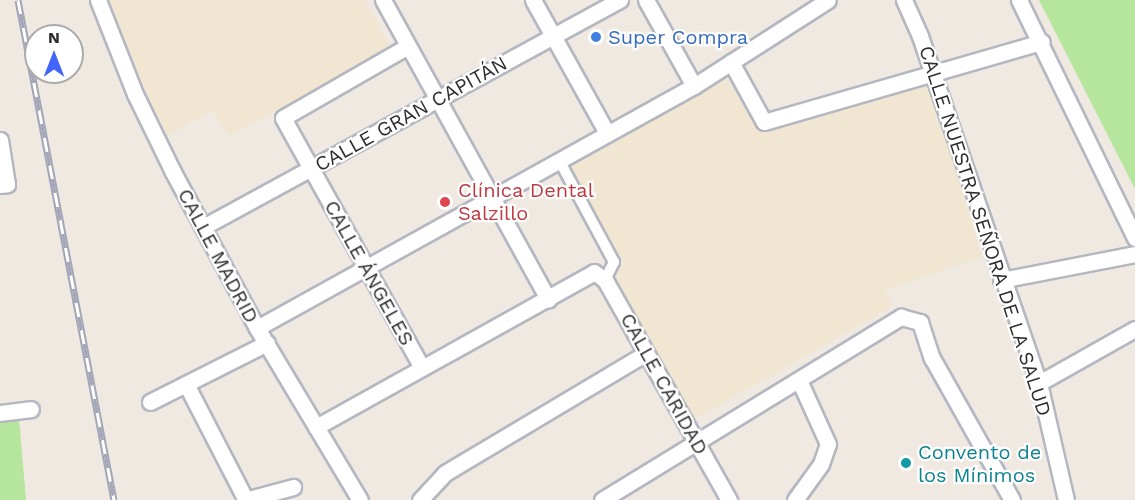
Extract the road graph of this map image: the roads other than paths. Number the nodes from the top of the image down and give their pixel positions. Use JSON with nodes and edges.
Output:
{"nodes":[{"id":1,"x":98,"y":0,"type":"edge"},
{"id":2,"x":383,"y":0,"type":"edge"},
{"id":3,"x":533,"y":0,"type":"edge"},
{"id":4,"x":620,"y":0,"type":"edge"},
{"id":5,"x":646,"y":0,"type":"edge"},
{"id":6,"x":828,"y":0,"type":"edge"},
{"id":7,"x":904,"y":0,"type":"edge"},
{"id":8,"x":1019,"y":0,"type":"edge"},
{"id":9,"x":554,"y":36,"type":"junction"},
{"id":10,"x":1042,"y":42,"type":"junction"},
{"id":11,"x":408,"y":46,"type":"junction"},
{"id":12,"x":731,"y":62,"type":"junction"},
{"id":13,"x":933,"y":73,"type":"junction"},
{"id":14,"x":694,"y":86,"type":"junction"},
{"id":15,"x":438,"y":99,"type":"junction"},
{"id":16,"x":608,"y":133,"type":"junction"},
{"id":17,"x":0,"y":140,"type":"edge"},
{"id":18,"x":559,"y":160,"type":"junction"},
{"id":19,"x":311,"y":168,"type":"junction"},
{"id":20,"x":3,"y":184,"type":"edge"},
{"id":21,"x":492,"y":198,"type":"junction"},
{"id":22,"x":203,"y":227,"type":"junction"},
{"id":23,"x":1135,"y":238,"type":"edge"},
{"id":24,"x":1135,"y":254,"type":"edge"},
{"id":25,"x":366,"y":268,"type":"junction"},
{"id":26,"x":599,"y":276,"type":"junction"},
{"id":27,"x":1001,"y":280,"type":"junction"},
{"id":28,"x":548,"y":299,"type":"junction"},
{"id":29,"x":257,"y":328,"type":"junction"},
{"id":30,"x":1135,"y":329,"type":"edge"},
{"id":31,"x":267,"y":343,"type":"junction"},
{"id":32,"x":646,"y":353,"type":"junction"},
{"id":33,"x":421,"y":366,"type":"junction"},
{"id":34,"x":799,"y":380,"type":"junction"},
{"id":35,"x":1039,"y":383,"type":"junction"},
{"id":36,"x":186,"y":384,"type":"junction"},
{"id":37,"x":150,"y":402,"type":"dead end"},
{"id":38,"x":31,"y":409,"type":"dead end"},
{"id":39,"x":0,"y":413,"type":"edge"},
{"id":40,"x":316,"y":427,"type":"junction"},
{"id":41,"x":697,"y":444,"type":"junction"},
{"id":42,"x":293,"y":487,"type":"dead end"},
{"id":43,"x":246,"y":500,"type":"edge"},
{"id":44,"x":360,"y":500,"type":"edge"},
{"id":45,"x":420,"y":500,"type":"edge"},
{"id":46,"x":602,"y":500,"type":"edge"},
{"id":47,"x":729,"y":500,"type":"edge"},
{"id":48,"x":795,"y":500,"type":"edge"},
{"id":49,"x":1012,"y":500,"type":"edge"},
{"id":50,"x":1066,"y":500,"type":"edge"}],
"edges":[{"from":1,"to":22,"type":"street","name":"CALLE MADRID"},
{"from":2,"to":11,"type":"street"},
{"from":3,"to":9,"type":"street"},
{"from":4,"to":9,"type":"street","name":"CALLE GRAN CAPITÁN"},
{"from":5,"to":14,"type":"street"},
{"from":6,"to":12,"type":"street"},
{"from":7,"to":13,"type":"street","name":"CALLE NUESTRA SEÑORA DE LA SALUD"},
{"from":8,"to":10,"type":"street"},
{"from":9,"to":15,"type":"street","name":"CALLE GRAN CAPITÁN"},
{"from":9,"to":16,"type":"street"},
{"from":10,"to":13,"type":"street"},
{"from":10,"to":23,"type":"street"},
{"from":11,"to":15,"type":"street"},
{"from":11,"to":19,"type":"street","name":"CALLE ÁNGELES"},
{"from":12,"to":13,"type":"street"},
{"from":12,"to":14,"type":"street"},
{"from":13,"to":27,"type":"street","name":"CALLE NUESTRA SEÑORA DE LA SALUD"},
{"from":14,"to":16,"type":"street"},
{"from":15,"to":19,"type":"street","name":"CALLE GRAN CAPITÁN"},
{"from":15,"to":21,"type":"street"},
{"from":16,"to":18,"type":"street"},
{"from":17,"to":20,"type":"street"},
{"from":18,"to":21,"type":"street"},
{"from":18,"to":26,"type":"street"},
{"from":19,"to":22,"type":"street","name":"CALLE GRAN CAPITÁN"},
{"from":19,"to":25,"type":"street","name":"CALLE ÁNGELES"},
{"from":21,"to":25,"type":"street"},
{"from":21,"to":28,"type":"street"},
{"from":22,"to":29,"type":"street","name":"CALLE MADRID"},
{"from":24,"to":27,"type":"street"},
{"from":25,"to":29,"type":"street"},
{"from":25,"to":33,"type":"street","name":"CALLE ÁNGELES"},
{"from":26,"to":28,"type":"street"},
{"from":26,"to":32,"type":"street","name":"CALLE CARIDAD"},
{"from":27,"to":35,"type":"street","name":"CALLE NUESTRA SEÑORA DE LA SALUD"},
{"from":28,"to":33,"type":"street"},
{"from":29,"to":31,"type":"street","name":"CALLE MADRID"},
{"from":30,"to":35,"type":"street"},
{"from":31,"to":36,"type":"street"},
{"from":31,"to":40,"type":"street","name":"CALLE MADRID"},
{"from":32,"to":41,"type":"street","name":"CALLE CARIDAD"},
{"from":32,"to":45,"type":"street"},
{"from":33,"to":40,"type":"street"},
{"from":34,"to":41,"type":"street"},
{"from":34,"to":48,"type":"street"},
{"from":34,"to":49,"type":"street"},
{"from":35,"to":50,"type":"street","name":"CALLE NUESTRA SEÑORA DE LA SALUD"},
{"from":36,"to":37,"type":"street"},
{"from":36,"to":43,"type":"street"},
{"from":38,"to":39,"type":"street"},
{"from":40,"to":44,"type":"street","name":"CALLE MADRID"},
{"from":41,"to":46,"type":"street"},
{"from":41,"to":47,"type":"street","name":"CALLE CARIDAD"},
{"from":42,"to":43,"type":"street"}]}
